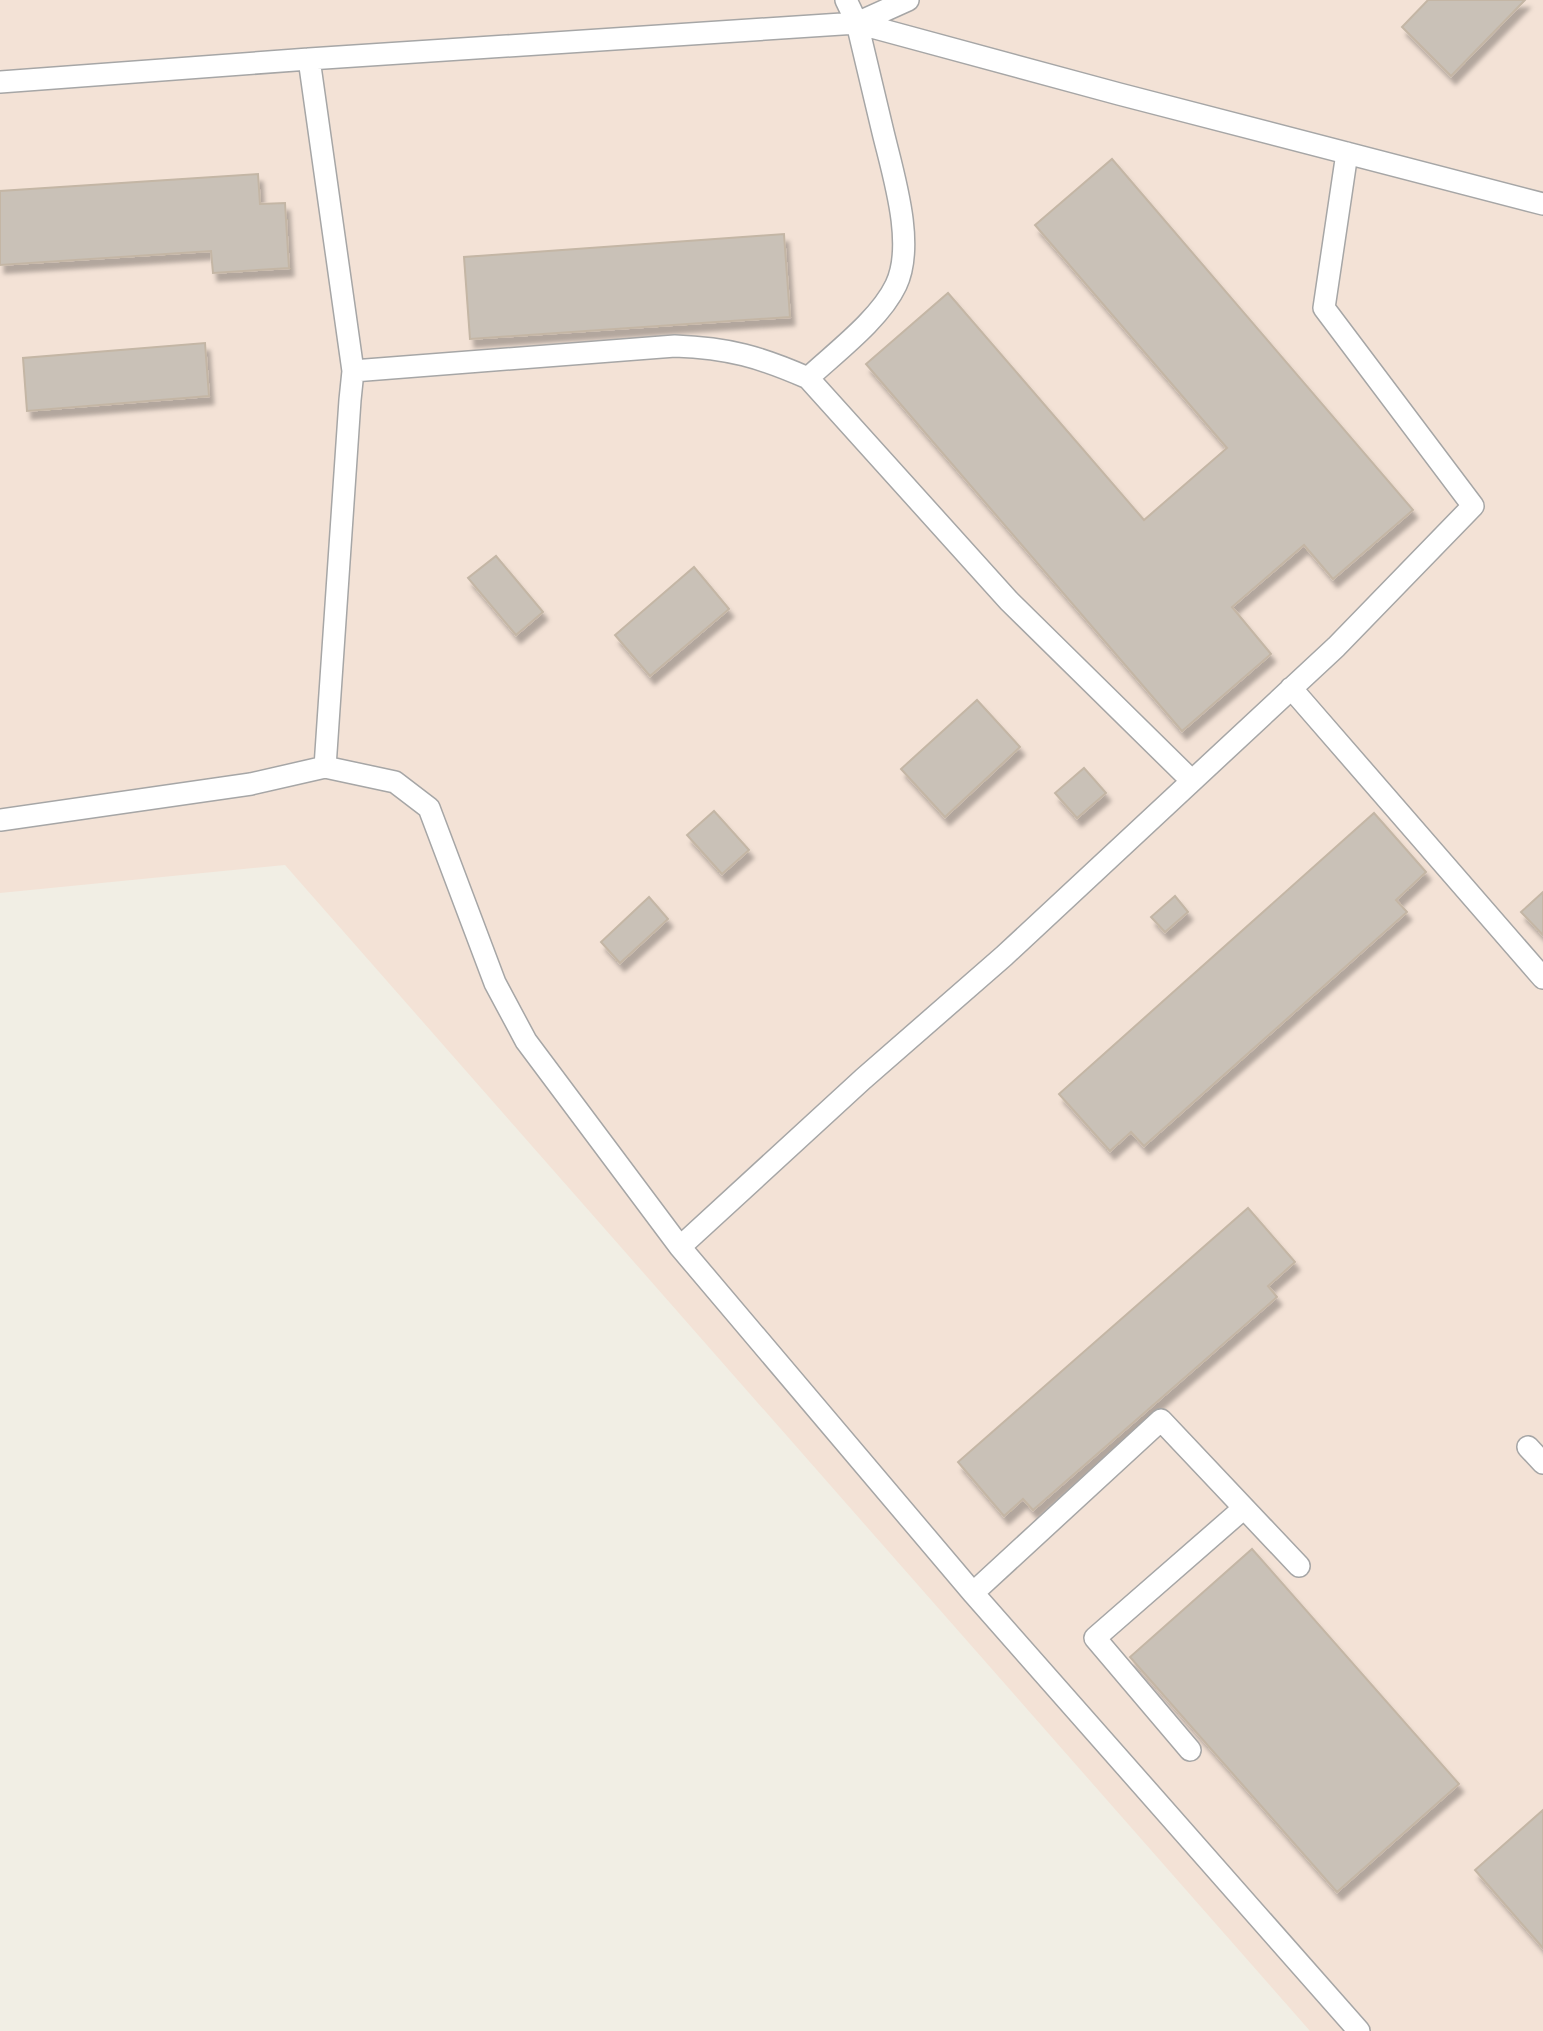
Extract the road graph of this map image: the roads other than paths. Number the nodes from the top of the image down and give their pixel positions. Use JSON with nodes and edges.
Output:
{"nodes":[{"id":1,"x":846,"y":0,"type":"edge"},
{"id":2,"x":908,"y":0,"type":"edge"},
{"id":3,"x":857,"y":23,"type":"junction"},
{"id":4,"x":309,"y":59,"type":"junction"},
{"id":5,"x":0,"y":82,"type":"edge"},
{"id":6,"x":1347,"y":153,"type":"junction"},
{"id":7,"x":1543,"y":204,"type":"edge"},
{"id":8,"x":354,"y":372,"type":"junction"},
{"id":9,"x":808,"y":378,"type":"junction"},
{"id":10,"x":1291,"y":688,"type":"junction"},
{"id":11,"x":325,"y":767,"type":"junction"},
{"id":12,"x":1192,"y":781,"type":"junction"},
{"id":13,"x":0,"y":820,"type":"edge"},
{"id":14,"x":1543,"y":978,"type":"edge"},
{"id":15,"x":680,"y":1247,"type":"junction"},
{"id":16,"x":1244,"y":1508,"type":"junction"},
{"id":17,"x":1299,"y":1566,"type":"dead end"},
{"id":18,"x":974,"y":1593,"type":"junction"},
{"id":19,"x":1190,"y":1750,"type":"dead end"},
{"id":20,"x":1359,"y":2031,"type":"edge"}],
"edges":[{"from":1,"to":3,"type":"lane"},
{"from":2,"to":3,"type":"lane"},
{"from":3,"to":4,"type":"lane"},
{"from":3,"to":6,"type":"lane"},
{"from":3,"to":9,"type":"lane"},
{"from":4,"to":5,"type":"lane"},
{"from":4,"to":8,"type":"lane"},
{"from":6,"to":7,"type":"lane"},
{"from":6,"to":10,"type":"lane"},
{"from":8,"to":9,"type":"lane"},
{"from":8,"to":11,"type":"lane"},
{"from":9,"to":12,"type":"lane"},
{"from":10,"to":12,"type":"lane"},
{"from":10,"to":14,"type":"lane"},
{"from":11,"to":13,"type":"lane"},
{"from":11,"to":15,"type":"lane"},
{"from":12,"to":15,"type":"lane"},
{"from":15,"to":18,"type":"lane"},
{"from":16,"to":17,"type":"lane"},
{"from":16,"to":18,"type":"lane"},
{"from":16,"to":19,"type":"lane"},
{"from":18,"to":20,"type":"lane"}]}
